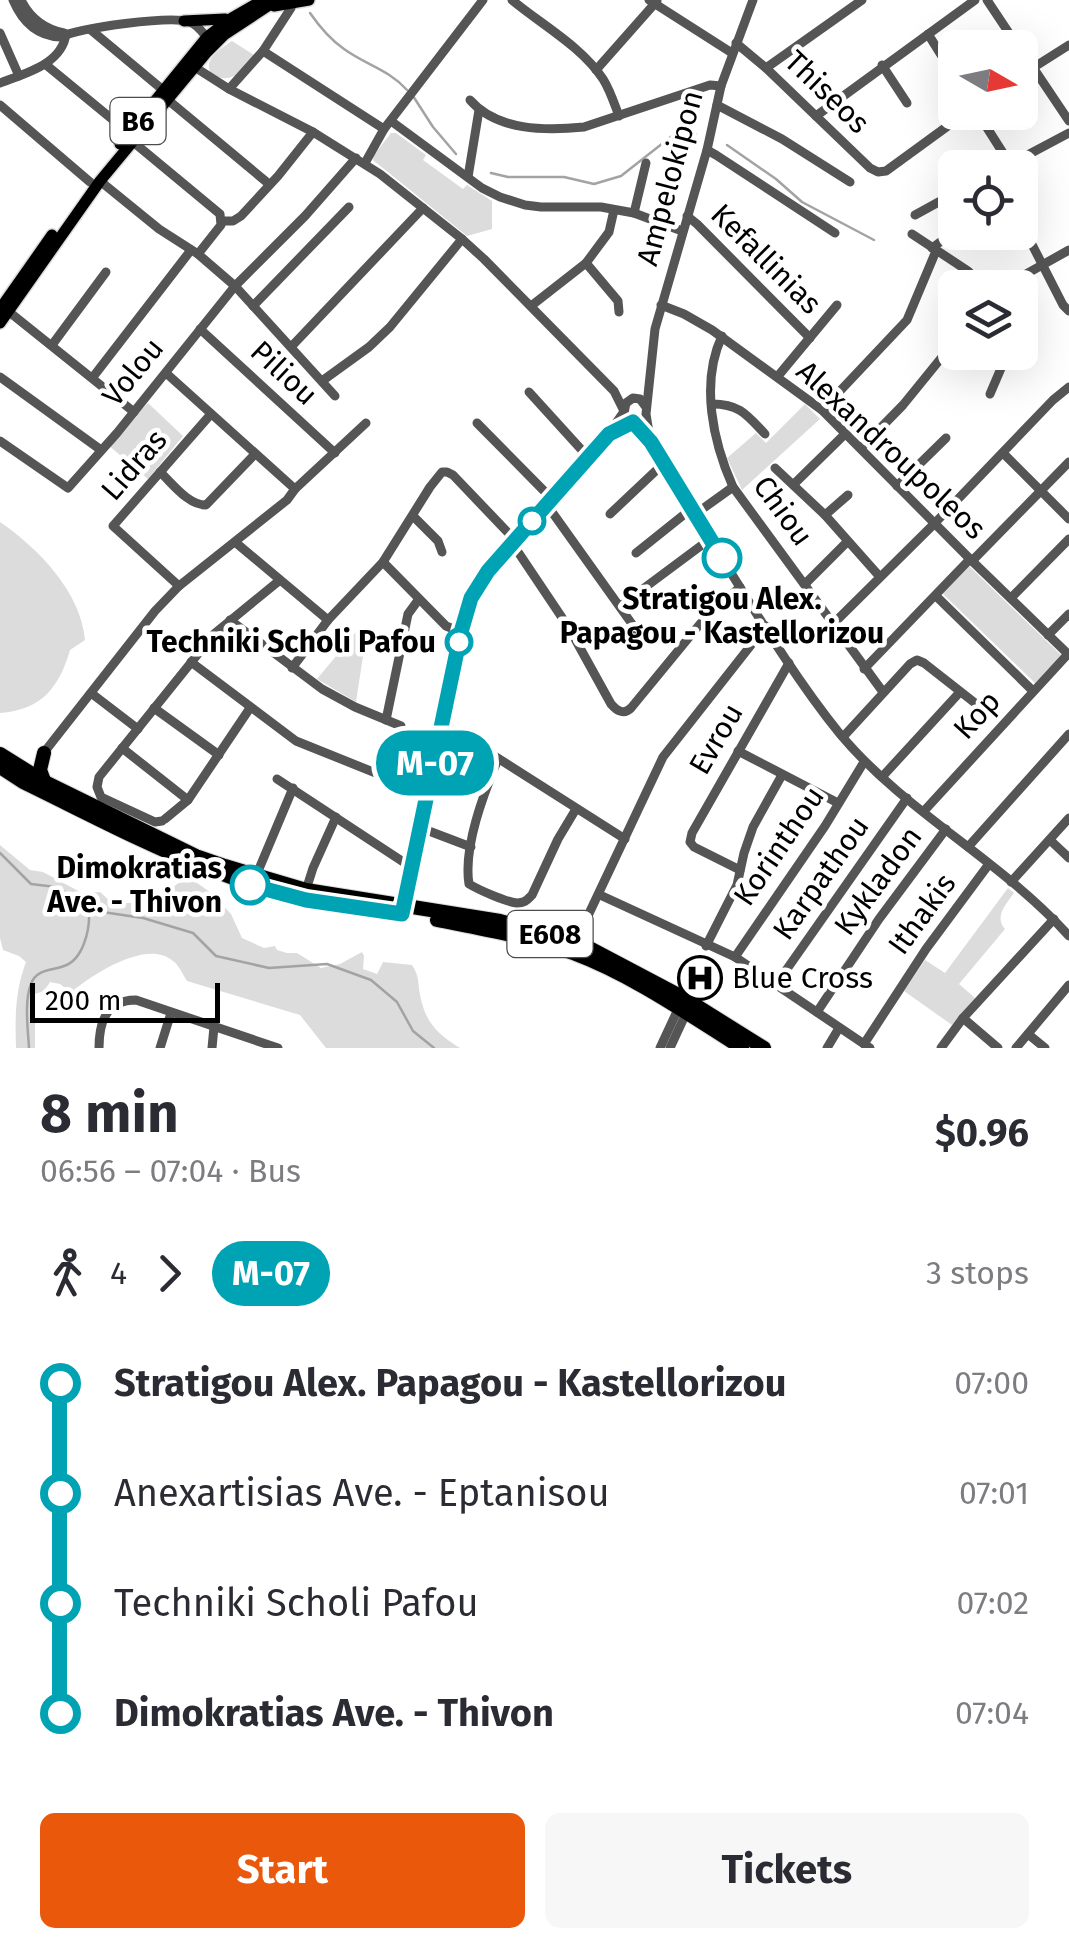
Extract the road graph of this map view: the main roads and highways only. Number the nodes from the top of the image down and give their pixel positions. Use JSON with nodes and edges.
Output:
{"nodes":[{"id":1,"x":309,"y":0,"type":"edge"},
{"id":2,"x":270,"y":2,"type":"edge"},
{"id":3,"x":230,"y":18,"type":"junction"},
{"id":4,"x":184,"y":21,"type":"road end"},
{"id":5,"x":210,"y":41,"type":"junction"},
{"id":6,"x":4,"y":304,"type":"edge"},
{"id":7,"x":0,"y":323,"type":"edge"},
{"id":8,"x":44,"y":753,"type":"road end"},
{"id":9,"x":0,"y":754,"type":"edge"},
{"id":10,"x":0,"y":767,"type":"edge"},
{"id":11,"x":26,"y":777,"type":"junction"},
{"id":12,"x":44,"y":782,"type":"junction"},
{"id":13,"x":403,"y":909,"type":"junction"},
{"id":14,"x":685,"y":1006,"type":"junction"},
{"id":15,"x":742,"y":1048,"type":"edge"},
{"id":16,"x":764,"y":1048,"type":"edge"}],
"edges":[{"from":1,"to":2,"type":"main road"},
{"from":2,"to":3,"type":"main road","number":"B6"},
{"from":2,"to":5,"type":"main road","number":"B6"},
{"from":3,"to":4,"type":"main road"},
{"from":3,"to":5,"type":"main road","number":"B6"},
{"from":5,"to":6,"type":"main road","number":"B6"},
{"from":6,"to":7,"type":"main road","number":"B6"},
{"from":8,"to":12,"type":"highway"},
{"from":9,"to":11,"type":"highway","number":"E608"},
{"from":10,"to":11,"type":"highway","number":"E608"},
{"from":11,"to":12,"type":"highway","number":"E608"},
{"from":11,"to":13,"type":"highway","number":"E608"},
{"from":12,"to":13,"type":"highway","number":"E608"},
{"from":13,"to":14,"type":"highway","number":"E608"},
{"from":13,"to":14,"type":"highway","number":"E608"},
{"from":14,"to":15,"type":"highway","number":"E608"},
{"from":14,"to":16,"type":"highway","number":"E608"}]}
